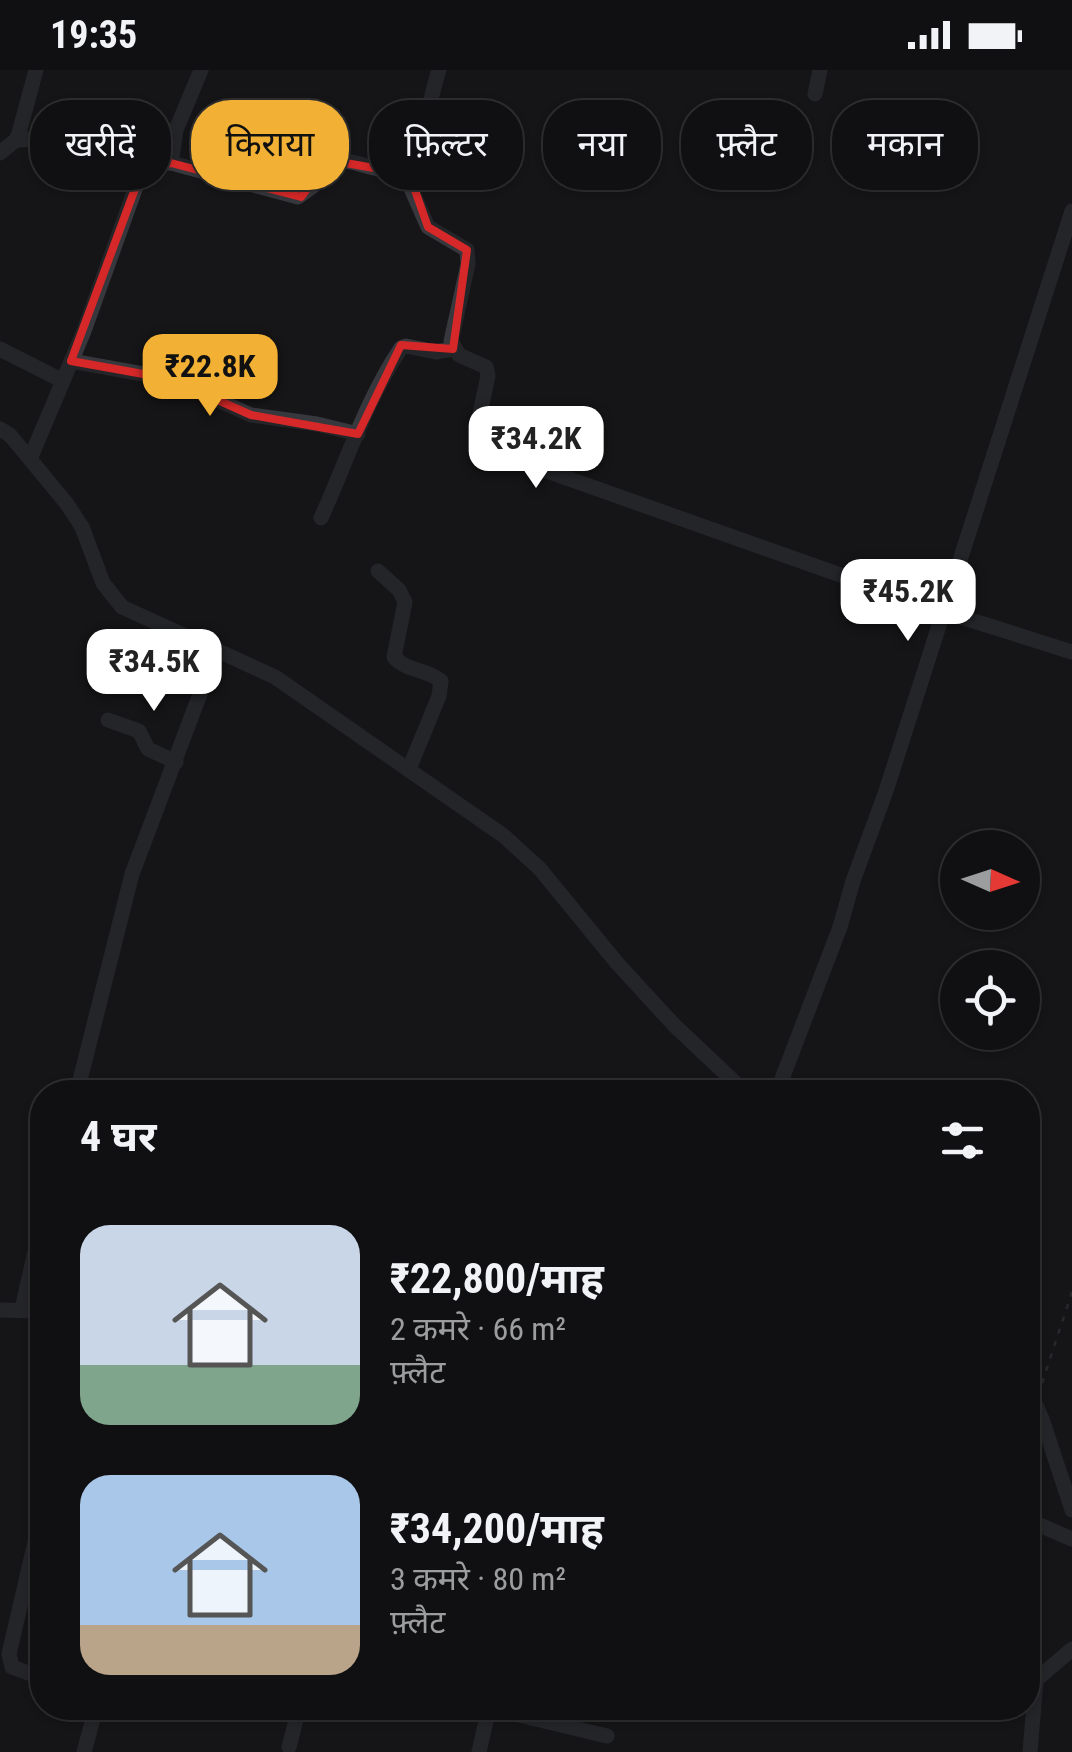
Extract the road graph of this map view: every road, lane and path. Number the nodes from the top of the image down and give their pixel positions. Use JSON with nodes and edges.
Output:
{"nodes":[{"id":1,"x":36,"y":70,"type":"edge"},
{"id":2,"x":201,"y":70,"type":"edge"},
{"id":3,"x":438,"y":70,"type":"edge"},
{"id":4,"x":820,"y":70,"type":"edge"},
{"id":5,"x":815,"y":94,"type":"dead end"},
{"id":6,"x":430,"y":100,"type":"edge"},
{"id":7,"x":175,"y":136,"type":"junction"},
{"id":8,"x":16,"y":140,"type":"junction"},
{"id":9,"x":0,"y":152,"type":"edge"},
{"id":10,"x":171,"y":164,"type":"joint"},
{"id":11,"x":369,"y":166,"type":"edge"},
{"id":12,"x":135,"y":190,"type":"edge"},
{"id":13,"x":412,"y":190,"type":"edge"},
{"id":14,"x":1072,"y":212,"type":"edge"},
{"id":15,"x":0,"y":349,"type":"edge"},
{"id":16,"x":454,"y":349,"type":"junction"},
{"id":17,"x":72,"y":361,"type":"junction"},
{"id":18,"x":63,"y":380,"type":"junction"},
{"id":19,"x":0,"y":429,"type":"edge"},
{"id":20,"x":358,"y":434,"type":"junction"},
{"id":21,"x":30,"y":459,"type":"junction"},
{"id":22,"x":321,"y":518,"type":"dead end"},
{"id":23,"x":378,"y":571,"type":"dead end"},
{"id":24,"x":942,"y":611,"type":"junction"},
{"id":25,"x":217,"y":649,"type":"junction"},
{"id":26,"x":1072,"y":652,"type":"edge"},
{"id":27,"x":108,"y":720,"type":"dead end"},
{"id":28,"x":176,"y":762,"type":"junction"},
{"id":29,"x":409,"y":769,"type":"junction"},
{"id":30,"x":80,"y":1080,"type":"edge"},
{"id":31,"x":733,"y":1080,"type":"edge"},
{"id":32,"x":781,"y":1080,"type":"edge"},
{"id":33,"x":30,"y":1274,"type":"edge"},
{"id":34,"x":1072,"y":1292,"type":"edge"},
{"id":35,"x":22,"y":1309,"type":"junction"},
{"id":36,"x":0,"y":1310,"type":"edge"},
{"id":37,"x":30,"y":1310,"type":"edge"},
{"id":38,"x":1040,"y":1373,"type":"edge"},
{"id":39,"x":1040,"y":1421,"type":"edge"},
{"id":40,"x":1072,"y":1510,"type":"edge"},
{"id":41,"x":1040,"y":1525,"type":"edge"},
{"id":42,"x":1072,"y":1538,"type":"edge"},
{"id":43,"x":30,"y":1564,"type":"edge"},
{"id":44,"x":1069,"y":1657,"type":"edge"},
{"id":45,"x":30,"y":1674,"type":"edge"},
{"id":46,"x":1040,"y":1677,"type":"edge"},
{"id":47,"x":93,"y":1720,"type":"edge"},
{"id":48,"x":296,"y":1720,"type":"edge"},
{"id":49,"x":486,"y":1720,"type":"edge"},
{"id":50,"x":539,"y":1720,"type":"edge"},
{"id":51,"x":1033,"y":1720,"type":"edge"},
{"id":52,"x":606,"y":1736,"type":"dead end"},
{"id":53,"x":288,"y":1746,"type":"dead end"},
{"id":54,"x":84,"y":1752,"type":"edge"},
{"id":55,"x":479,"y":1752,"type":"edge"},
{"id":56,"x":1030,"y":1752,"type":"edge"}],
"edges":[{"from":1,"to":8,"type":"street"},
{"from":2,"to":7,"type":"street"},
{"from":3,"to":6,"type":"street"},
{"from":4,"to":5,"type":"street"},
{"from":7,"to":8,"type":"street"},
{"from":7,"to":10,"type":"street"},
{"from":8,"to":9,"type":"street"},
{"from":10,"to":11,"type":"street"},
{"from":12,"to":17,"type":"street"},
{"from":13,"to":16,"type":"street"},
{"from":14,"to":24,"type":"street"},
{"from":15,"to":18,"type":"street"},
{"from":16,"to":20,"type":"street"},
{"from":16,"to":24,"type":"street"},
{"from":17,"to":18,"type":"street"},
{"from":17,"to":20,"type":"street"},
{"from":18,"to":21,"type":"street"},
{"from":19,"to":21,"type":"street"},
{"from":20,"to":22,"type":"street"},
{"from":21,"to":25,"type":"street"},
{"from":23,"to":29,"type":"street"},
{"from":24,"to":26,"type":"street"},
{"from":24,"to":32,"type":"street"},
{"from":25,"to":28,"type":"street"},
{"from":25,"to":29,"type":"street"},
{"from":27,"to":28,"type":"street"},
{"from":28,"to":30,"type":"street"},
{"from":29,"to":31,"type":"street"},
{"from":33,"to":35,"type":"street"},
{"from":34,"to":38,"type":"path"},
{"from":35,"to":36,"type":"street"},
{"from":35,"to":37,"type":"street"},
{"from":39,"to":40,"type":"street"},
{"from":41,"to":42,"type":"street"},
{"from":43,"to":45,"type":"street"},
{"from":44,"to":46,"type":"street"},
{"from":47,"to":54,"type":"street"},
{"from":48,"to":53,"type":"street"},
{"from":49,"to":55,"type":"street"},
{"from":50,"to":52,"type":"street"},
{"from":51,"to":56,"type":"street"}]}
